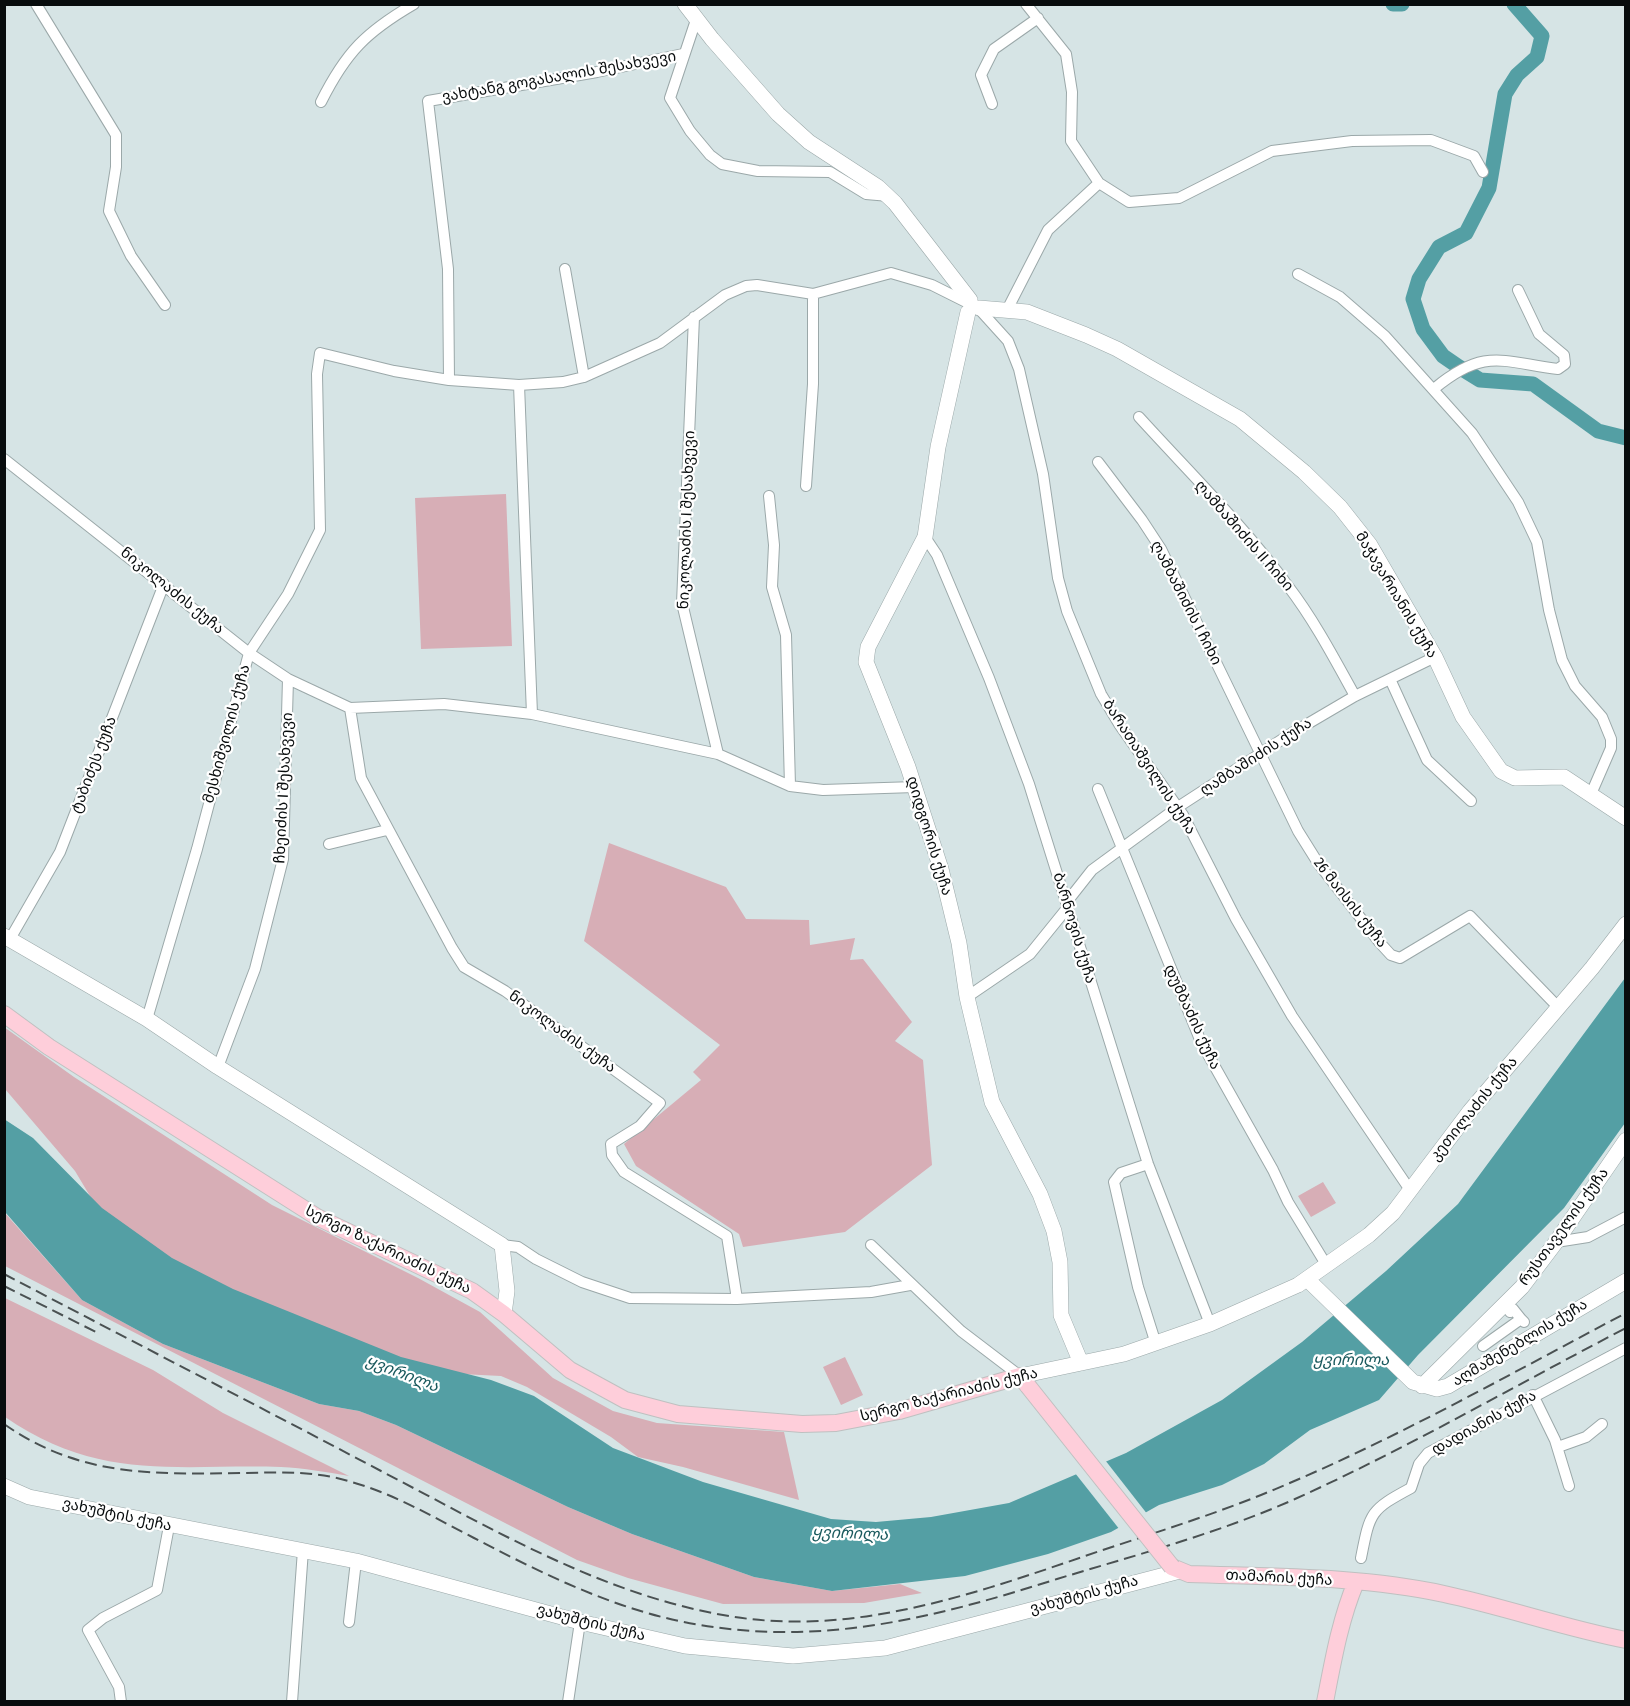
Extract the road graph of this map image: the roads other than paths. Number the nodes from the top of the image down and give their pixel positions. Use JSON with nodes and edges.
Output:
{"nodes":[{"id":1,"x":36,"y":4,"type":"edge"},
{"id":2,"x":414,"y":4,"type":"edge"},
{"id":3,"x":685,"y":4,"type":"edge"},
{"id":4,"x":1026,"y":4,"type":"edge"},
{"id":5,"x":1038,"y":18,"type":"junction"},
{"id":6,"x":696,"y":20,"type":"junction"},
{"id":7,"x":684,"y":54,"type":"junction"},
{"id":8,"x":321,"y":102,"type":"dead end"},
{"id":9,"x":992,"y":104,"type":"dead end"},
{"id":10,"x":1483,"y":172,"type":"dead end"},
{"id":11,"x":1099,"y":183,"type":"junction"},
{"id":12,"x":889,"y":196,"type":"junction"},
{"id":13,"x":565,"y":269,"type":"dead end"},
{"id":14,"x":1298,"y":274,"type":"dead end"},
{"id":15,"x":1518,"y":291,"type":"dead end"},
{"id":16,"x":813,"y":294,"type":"junction"},
{"id":17,"x":165,"y":304,"type":"dead end"},
{"id":18,"x":972,"y":306,"type":"junction"},
{"id":19,"x":1007,"y":310,"type":"junction"},
{"id":20,"x":694,"y":317,"type":"junction"},
{"id":21,"x":584,"y":377,"type":"junction"},
{"id":22,"x":449,"y":381,"type":"junction"},
{"id":23,"x":519,"y":385,"type":"junction"},
{"id":24,"x":1435,"y":388,"type":"junction"},
{"id":25,"x":1139,"y":417,"type":"dead end"},
{"id":26,"x":4,"y":459,"type":"edge"},
{"id":27,"x":1098,"y":462,"type":"dead end"},
{"id":28,"x":806,"y":486,"type":"dead end"},
{"id":29,"x":769,"y":496,"type":"dead end"},
{"id":30,"x":926,"y":537,"type":"junction"},
{"id":31,"x":164,"y":584,"type":"junction"},
{"id":32,"x":249,"y":653,"type":"junction"},
{"id":33,"x":1435,"y":657,"type":"junction"},
{"id":34,"x":288,"y":679,"type":"junction"},
{"id":35,"x":1390,"y":679,"type":"junction"},
{"id":36,"x":1355,"y":696,"type":"junction"},
{"id":37,"x":350,"y":708,"type":"junction"},
{"id":38,"x":532,"y":714,"type":"junction"},
{"id":39,"x":1261,"y":752,"type":"junction"},
{"id":40,"x":718,"y":754,"type":"junction"},
{"id":41,"x":790,"y":786,"type":"junction"},
{"id":42,"x":915,"y":787,"type":"junction"},
{"id":43,"x":1098,"y":789,"type":"dead end"},
{"id":44,"x":1590,"y":794,"type":"junction"},
{"id":45,"x":1471,"y":801,"type":"dead end"},
{"id":46,"x":1178,"y":807,"type":"junction"},
{"id":47,"x":1626,"y":818,"type":"edge"},
{"id":48,"x":387,"y":830,"type":"junction"},
{"id":49,"x":329,"y":844,"type":"dead end"},
{"id":50,"x":1122,"y":845,"type":"junction"},
{"id":51,"x":1067,"y":905,"type":"junction"},
{"id":52,"x":1626,"y":924,"type":"edge"},
{"id":53,"x":7,"y":938,"type":"edge"},
{"id":54,"x":967,"y":997,"type":"junction"},
{"id":55,"x":1559,"y":1008,"type":"junction"},
{"id":56,"x":4,"y":1014,"type":"edge"},
{"id":57,"x":147,"y":1019,"type":"junction"},
{"id":58,"x":218,"y":1067,"type":"junction"},
{"id":59,"x":1626,"y":1140,"type":"edge"},
{"id":60,"x":1148,"y":1164,"type":"junction"},
{"id":61,"x":1410,"y":1190,"type":"junction"},
{"id":62,"x":1626,"y":1217,"type":"edge"},
{"id":63,"x":1556,"y":1242,"type":"junction"},
{"id":64,"x":502,"y":1245,"type":"junction"},
{"id":65,"x":871,"y":1245,"type":"dead end"},
{"id":66,"x":1328,"y":1266,"type":"junction"},
{"id":67,"x":1308,"y":1280,"type":"junction"},
{"id":68,"x":1626,"y":1281,"type":"edge"},
{"id":69,"x":910,"y":1285,"type":"junction"},
{"id":70,"x":737,"y":1299,"type":"junction"},
{"id":71,"x":1508,"y":1309,"type":"dead end"},
{"id":72,"x":504,"y":1314,"type":"junction"},
{"id":73,"x":1495,"y":1322,"type":"dead end"},
{"id":74,"x":1210,"y":1324,"type":"junction"},
{"id":75,"x":1505,"y":1333,"type":"junction"},
{"id":76,"x":1156,"y":1344,"type":"junction"},
{"id":77,"x":1483,"y":1346,"type":"dead end"},
{"id":78,"x":1626,"y":1348,"type":"edge"},
{"id":79,"x":1081,"y":1363,"type":"junction"},
{"id":80,"x":1024,"y":1381,"type":"junction"},
{"id":81,"x":1418,"y":1384,"type":"junction"},
{"id":82,"x":1533,"y":1395,"type":"junction"},
{"id":83,"x":1602,"y":1424,"type":"dead end"},
{"id":84,"x":1557,"y":1447,"type":"junction"},
{"id":85,"x":4,"y":1486,"type":"edge"},
{"id":86,"x":1569,"y":1486,"type":"dead end"},
{"id":87,"x":168,"y":1526,"type":"junction"},
{"id":88,"x":303,"y":1550,"type":"junction"},
{"id":89,"x":1361,"y":1558,"type":"dead end"},
{"id":90,"x":356,"y":1561,"type":"junction"},
{"id":91,"x":1176,"y":1569,"type":"junction"},
{"id":92,"x":1356,"y":1582,"type":"junction"},
{"id":93,"x":349,"y":1622,"type":"dead end"},
{"id":94,"x":580,"y":1622,"type":"junction"},
{"id":95,"x":1626,"y":1640,"type":"edge"},
{"id":96,"x":121,"y":1701,"type":"edge"},
{"id":97,"x":292,"y":1701,"type":"edge"},
{"id":98,"x":568,"y":1701,"type":"edge"},
{"id":99,"x":1325,"y":1701,"type":"edge"}],
"edges":[{"from":1,"to":17,"type":"street"},
{"from":2,"to":8,"type":"street"},
{"from":3,"to":6,"type":"street"},
{"from":4,"to":5,"type":"street"},
{"from":5,"to":9,"type":"street"},
{"from":5,"to":11,"type":"street"},
{"from":6,"to":7,"type":"street","name":"ვახტანგ გოგასალის შესახვევი"},
{"from":6,"to":12,"type":"street"},
{"from":7,"to":12,"type":"street","name":"ვახტანგ გოგასალის შესახვევი"},
{"from":7,"to":22,"type":"street","name":"ვახტანგ გოგასალის შესახვევი"},
{"from":10,"to":11,"type":"street"},
{"from":11,"to":19,"type":"street"},
{"from":12,"to":18,"type":"street"},
{"from":13,"to":21,"type":"street"},
{"from":14,"to":24,"type":"street"},
{"from":15,"to":24,"type":"street"},
{"from":16,"to":18,"type":"street"},
{"from":16,"to":20,"type":"street"},
{"from":16,"to":28,"type":"street"},
{"from":18,"to":19,"type":"street","name":"მაჭავარიანის ქუჩა"},
{"from":18,"to":30,"type":"street","name":"დიდგორის ქუჩა"},
{"from":18,"to":46,"type":"street","name":"ბარათაშვილის ქუჩა"},
{"from":19,"to":33,"type":"street","name":"მაჭავარიანის ქუჩა"},
{"from":20,"to":21,"type":"street"},
{"from":20,"to":40,"type":"street","name":"ნიკოლაძის I შესახვევი"},
{"from":21,"to":23,"type":"street"},
{"from":22,"to":23,"type":"street"},
{"from":22,"to":32,"type":"street","name":"მესხიშვილის ქუჩა"},
{"from":23,"to":38,"type":"street"},
{"from":24,"to":44,"type":"street"},
{"from":25,"to":36,"type":"street","name":"ღამბაშიძის II ჩიხი"},
{"from":26,"to":31,"type":"street","name":"ნიკოლაძის ქუჩა"},
{"from":27,"to":39,"type":"street","name":"ღამბაშიძის I ჩიხი"},
{"from":29,"to":41,"type":"street"},
{"from":30,"to":42,"type":"street","name":"დიდგორის ქუჩა"},
{"from":30,"to":51,"type":"street","name":"ბარნოვის ქუჩა"},
{"from":31,"to":32,"type":"street","name":"ნიკოლაძის ქუჩა"},
{"from":31,"to":53,"type":"street","name":"ტაბიძეს ქუჩა"},
{"from":32,"to":34,"type":"street","name":"ნიკოლაძის ქუჩა"},
{"from":32,"to":57,"type":"street","name":"მესხიშვილის ქუჩა"},
{"from":33,"to":35,"type":"street","name":"ღამბაშიძის ქუჩა"},
{"from":33,"to":44,"type":"street","name":"მაჭავარიანის ქუჩა"},
{"from":34,"to":37,"type":"street","name":"ნიკოლაძის ქუჩა"},
{"from":34,"to":58,"type":"street","name":"ჩხეიძის I შესახვევი"},
{"from":35,"to":36,"type":"street","name":"ღამბაშიძის ქუჩა"},
{"from":35,"to":45,"type":"street"},
{"from":36,"to":39,"type":"street","name":"ღამბაშიძის ქუჩა"},
{"from":37,"to":38,"type":"street","name":"ნიკოლაძის ქუჩა"},
{"from":37,"to":48,"type":"street","name":"ნიკოლაძის ქუჩა"},
{"from":38,"to":40,"type":"street","name":"ნიკოლაძის ქუჩა"},
{"from":39,"to":46,"type":"street","name":"ღამბაშიძის ქუჩა"},
{"from":39,"to":55,"type":"street","name":"26 მაისის ქუჩა"},
{"from":40,"to":41,"type":"street","name":"ნიკოლაძის ქუჩა"},
{"from":41,"to":42,"type":"street","name":"ნიკოლაძის ქუჩა"},
{"from":42,"to":54,"type":"street","name":"დიდგორის ქუჩა"},
{"from":43,"to":50,"type":"street","name":"დუმბაძის ქუჩა"},
{"from":44,"to":47,"type":"street","name":"მაჭავარიანის ქუჩა"},
{"from":46,"to":50,"type":"street","name":"ღამბაშიძის ქუჩა"},
{"from":46,"to":61,"type":"street","name":"ბარათაშვილის ქუჩა"},
{"from":48,"to":49,"type":"street"},
{"from":48,"to":70,"type":"street","name":"ნიკოლაძის ქუჩა"},
{"from":50,"to":51,"type":"street","name":"ღამბაშიძის ქუჩა"},
{"from":50,"to":66,"type":"street","name":"დუმბაძის ქუჩა"},
{"from":51,"to":54,"type":"street","name":"ღამბაშიძის ქუჩა"},
{"from":51,"to":60,"type":"street","name":"ბარნოვის ქუჩა"},
{"from":52,"to":55,"type":"street","name":"კეთილაძის ქუჩა"},
{"from":53,"to":57,"type":"street"},
{"from":54,"to":79,"type":"street","name":"დიდგორის ქუჩა"},
{"from":55,"to":61,"type":"street","name":"კეთილაძის ქუჩა"},
{"from":56,"to":72,"type":"main road","name":"სერგო ზაქარიაძის ქუჩა"},
{"from":57,"to":58,"type":"street"},
{"from":58,"to":64,"type":"street"},
{"from":59,"to":63,"type":"street","name":"რუსთაველის ქუჩა"},
{"from":60,"to":74,"type":"street","name":"ბარნოვის ქუჩა"},
{"from":60,"to":76,"type":"street"},
{"from":61,"to":66,"type":"street","name":"კეთილაძის ქუჩა"},
{"from":62,"to":63,"type":"street"},
{"from":63,"to":81,"type":"street","name":"რუსთაველის ქუჩა"},
{"from":64,"to":70,"type":"street"},
{"from":64,"to":72,"type":"street"},
{"from":65,"to":69,"type":"street"},
{"from":66,"to":67,"type":"street","name":"კეთილაძის ქუჩა"},
{"from":67,"to":74,"type":"street","name":"სერგო ზაქარიაძის ქუჩა"},
{"from":67,"to":81,"type":"street"},
{"from":68,"to":81,"type":"street","name":"აღმაშენებლის ქუჩა"},
{"from":69,"to":70,"type":"street"},
{"from":69,"to":80,"type":"street"},
{"from":71,"to":75,"type":"street"},
{"from":72,"to":80,"type":"main road","name":"სერგო ზაქარიაძის ქუჩა"},
{"from":73,"to":75,"type":"street"},
{"from":74,"to":76,"type":"street","name":"სერგო ზაქარიაძის ქუჩა"},
{"from":75,"to":77,"type":"street"},
{"from":76,"to":79,"type":"street","name":"სერგო ზაქარიაძის ქუჩა"},
{"from":78,"to":82,"type":"street","name":"დადიანის ქუჩა"},
{"from":79,"to":80,"type":"street","name":"სერგო ზაქარიაძის ქუჩა"},
{"from":80,"to":91,"type":"main road","bridge":true},
{"from":82,"to":84,"type":"street"},
{"from":82,"to":89,"type":"street","name":"დადიანის ქუჩა"},
{"from":83,"to":84,"type":"street"},
{"from":84,"to":86,"type":"street"},
{"from":85,"to":87,"type":"street","name":"ვახუშტის ქუჩა"},
{"from":87,"to":88,"type":"street","name":"ვახუშტის ქუჩა"},
{"from":87,"to":96,"type":"street"},
{"from":88,"to":90,"type":"street","name":"ვახუშტის ქუჩა"},
{"from":88,"to":97,"type":"street"},
{"from":90,"to":93,"type":"street"},
{"from":90,"to":94,"type":"street","name":"ვახუშტის ქუჩა"},
{"from":91,"to":92,"type":"main road","name":"თამარის ქუჩა"},
{"from":91,"to":94,"type":"street","name":"ვახუშტის ქუჩა"},
{"from":92,"to":95,"type":"main road","name":"თამარის ქუჩა"},
{"from":92,"to":99,"type":"main road"},
{"from":94,"to":98,"type":"street"}]}
